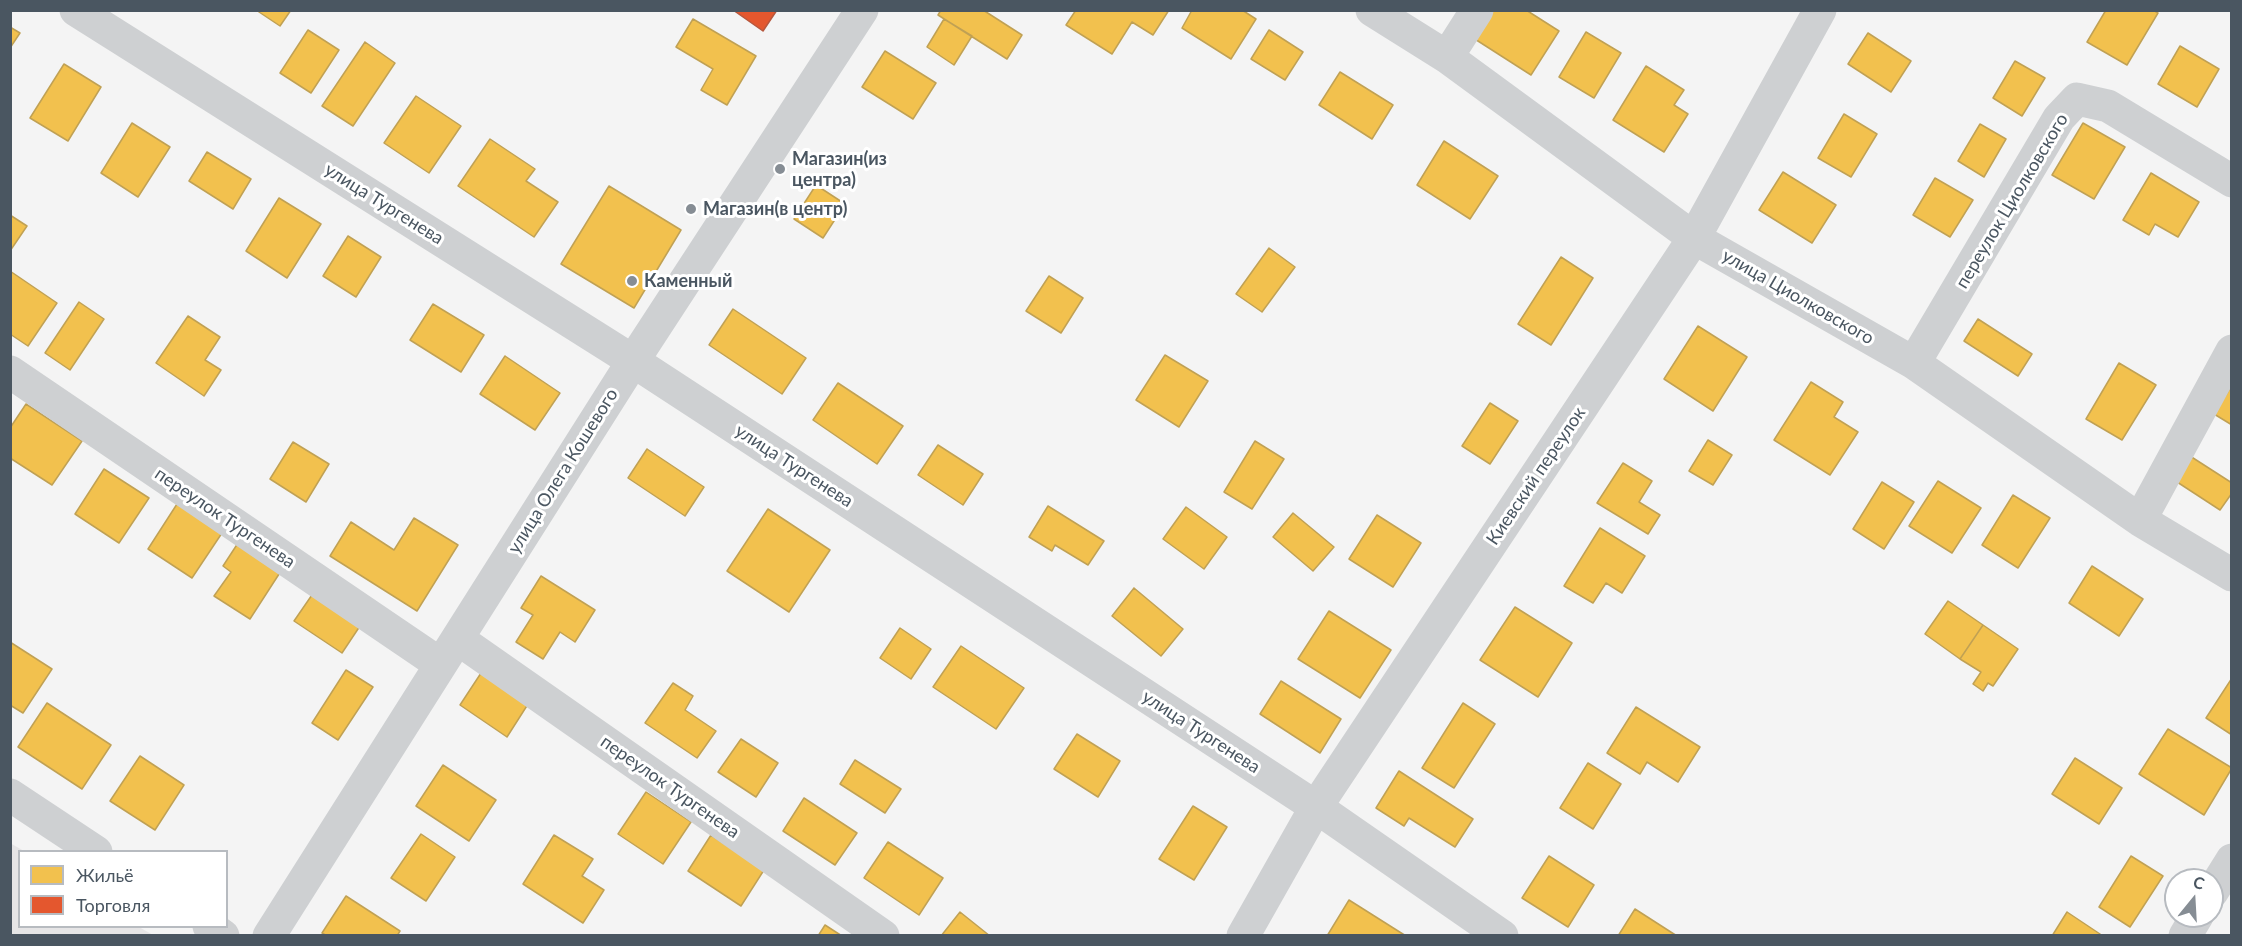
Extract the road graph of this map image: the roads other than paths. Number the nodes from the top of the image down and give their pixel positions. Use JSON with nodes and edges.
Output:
{"nodes":[{"id":1,"x":76,"y":10,"type":"edge"},
{"id":2,"x":862,"y":10,"type":"edge"},
{"id":3,"x":1372,"y":10,"type":"edge"},
{"id":4,"x":1477,"y":10,"type":"edge"},
{"id":5,"x":1820,"y":10,"type":"edge"},
{"id":6,"x":1447,"y":57,"type":"junction"},
{"id":7,"x":2232,"y":182,"type":"edge"},
{"id":8,"x":1694,"y":238,"type":"junction"},
{"id":9,"x":2232,"y":351,"type":"edge"},
{"id":10,"x":633,"y":361,"type":"junction"},
{"id":11,"x":1914,"y":363,"type":"junction"},
{"id":12,"x":10,"y":372,"type":"edge"},
{"id":13,"x":2140,"y":520,"type":"junction"},
{"id":14,"x":2232,"y":575,"type":"edge"},
{"id":15,"x":449,"y":652,"type":"junction"},
{"id":16,"x":10,"y":795,"type":"edge"},
{"id":17,"x":1316,"y":807,"type":"junction"},
{"id":18,"x":93,"y":850,"type":"edge"},
{"id":19,"x":2232,"y":860,"type":"edge"},
{"id":20,"x":2224,"y":873,"type":"edge"},
{"id":21,"x":269,"y":936,"type":"edge"},
{"id":22,"x":883,"y":936,"type":"edge"},
{"id":23,"x":1243,"y":936,"type":"edge"},
{"id":24,"x":1502,"y":936,"type":"edge"}],
"edges":[{"from":1,"to":10,"type":"street","name":"улица Тургенева"},
{"from":2,"to":10,"type":"street","name":"улица Олега Кошевого"},
{"from":3,"to":6,"type":"street","name":"улица Циолковского"},
{"from":4,"to":6,"type":"street"},
{"from":5,"to":8,"type":"street","name":"Киевский переулок"},
{"from":6,"to":8,"type":"street","name":"улица Циолковского"},
{"from":7,"to":11,"type":"street","name":"переулок Циолковского"},
{"from":8,"to":11,"type":"street","name":"улица Циолковского"},
{"from":8,"to":17,"type":"street","name":"Киевский переулок"},
{"from":9,"to":13,"type":"street"},
{"from":10,"to":15,"type":"street","name":"улица Олега Кошевого"},
{"from":10,"to":17,"type":"street","name":"улица Тургенева"},
{"from":11,"to":13,"type":"street","name":"улица Циолковского"},
{"from":12,"to":15,"type":"street","name":"переулок Тургенева"},
{"from":13,"to":14,"type":"street","name":"улица Циолковского"},
{"from":15,"to":21,"type":"street","name":"улица Олега Кошевого"},
{"from":15,"to":22,"type":"street","name":"переулок Тургенева"},
{"from":16,"to":18,"type":"street"},
{"from":17,"to":23,"type":"street","name":"Киевский переулок"},
{"from":17,"to":24,"type":"street","name":"улица Тургенева"},
{"from":19,"to":20,"type":"street"}]}
